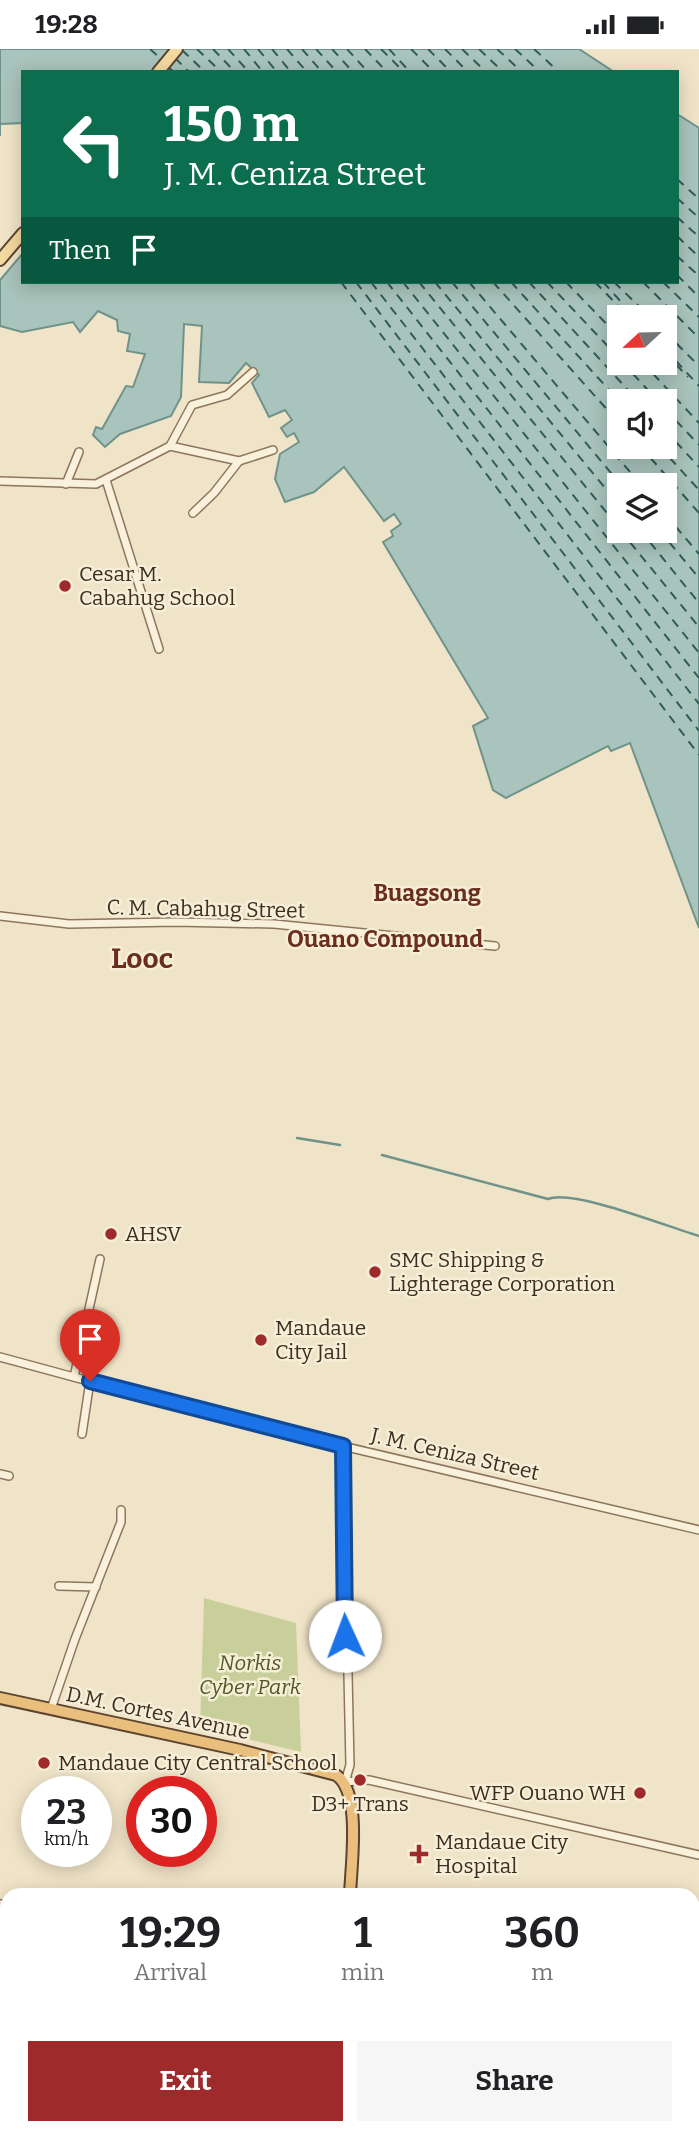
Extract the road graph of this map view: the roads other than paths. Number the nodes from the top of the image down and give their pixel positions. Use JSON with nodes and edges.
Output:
{"nodes":[{"id":1,"x":177,"y":49,"type":"edge"},
{"id":2,"x":160,"y":70,"type":"edge"},
{"id":3,"x":21,"y":235,"type":"edge"},
{"id":4,"x":0,"y":260,"type":"edge"},
{"id":5,"x":253,"y":372,"type":"dead end"},
{"id":6,"x":170,"y":446,"type":"junction"},
{"id":7,"x":273,"y":450,"type":"dead end"},
{"id":8,"x":79,"y":452,"type":"dead end"},
{"id":9,"x":239,"y":461,"type":"junction"},
{"id":10,"x":106,"y":480,"type":"junction"},
{"id":11,"x":0,"y":481,"type":"edge"},
{"id":12,"x":66,"y":484,"type":"junction"},
{"id":13,"x":193,"y":513,"type":"dead end"},
{"id":14,"x":159,"y":649,"type":"dead end"},
{"id":15,"x":0,"y":916,"type":"edge"},
{"id":16,"x":495,"y":946,"type":"dead end"},
{"id":17,"x":100,"y":1259,"type":"dead end"},
{"id":18,"x":0,"y":1357,"type":"edge"},
{"id":19,"x":74,"y":1377,"type":"junction"},
{"id":20,"x":90,"y":1381,"type":"junction"},
{"id":21,"x":82,"y":1434,"type":"dead end"},
{"id":22,"x":343,"y":1446,"type":"junction"},
{"id":23,"x":121,"y":1510,"type":"dead end"},
{"id":24,"x":699,"y":1530,"type":"edge"},
{"id":25,"x":59,"y":1586,"type":"dead end"},
{"id":26,"x":96,"y":1587,"type":"junction"},
{"id":27,"x":0,"y":1698,"type":"edge"},
{"id":28,"x":51,"y":1709,"type":"junction"},
{"id":29,"x":345,"y":1782,"type":"junction"},
{"id":30,"x":699,"y":1855,"type":"edge"},
{"id":31,"x":351,"y":1888,"type":"edge"}],
"edges":[{"from":1,"to":2,"type":"main road"},
{"from":3,"to":4,"type":"main road"},
{"from":5,"to":6,"type":"street"},
{"from":6,"to":9,"type":"street"},
{"from":6,"to":10,"type":"street"},
{"from":7,"to":9,"type":"street"},
{"from":8,"to":12,"type":"street"},
{"from":9,"to":13,"type":"street"},
{"from":10,"to":12,"type":"street"},
{"from":10,"to":14,"type":"street"},
{"from":11,"to":12,"type":"street"},
{"from":15,"to":16,"type":"street","name":"C. M. Cabahug Street"},
{"from":17,"to":19,"type":"street"},
{"from":18,"to":19,"type":"street","name":"J. M. Ceniza Street"},
{"from":19,"to":20,"type":"street","name":"J. M. Ceniza Street"},
{"from":20,"to":21,"type":"street"},
{"from":20,"to":22,"type":"street","name":"J. M. Ceniza Street"},
{"from":22,"to":24,"type":"street","name":"J. M. Ceniza Street"},
{"from":22,"to":29,"type":"street"},
{"from":23,"to":26,"type":"street"},
{"from":25,"to":26,"type":"street"},
{"from":26,"to":28,"type":"street"},
{"from":27,"to":28,"type":"highway","name":"D.M. Cortes Avenue"},
{"from":28,"to":29,"type":"highway","name":"D.M. Cortes Avenue"},
{"from":29,"to":30,"type":"street"},
{"from":29,"to":31,"type":"highway"}]}
